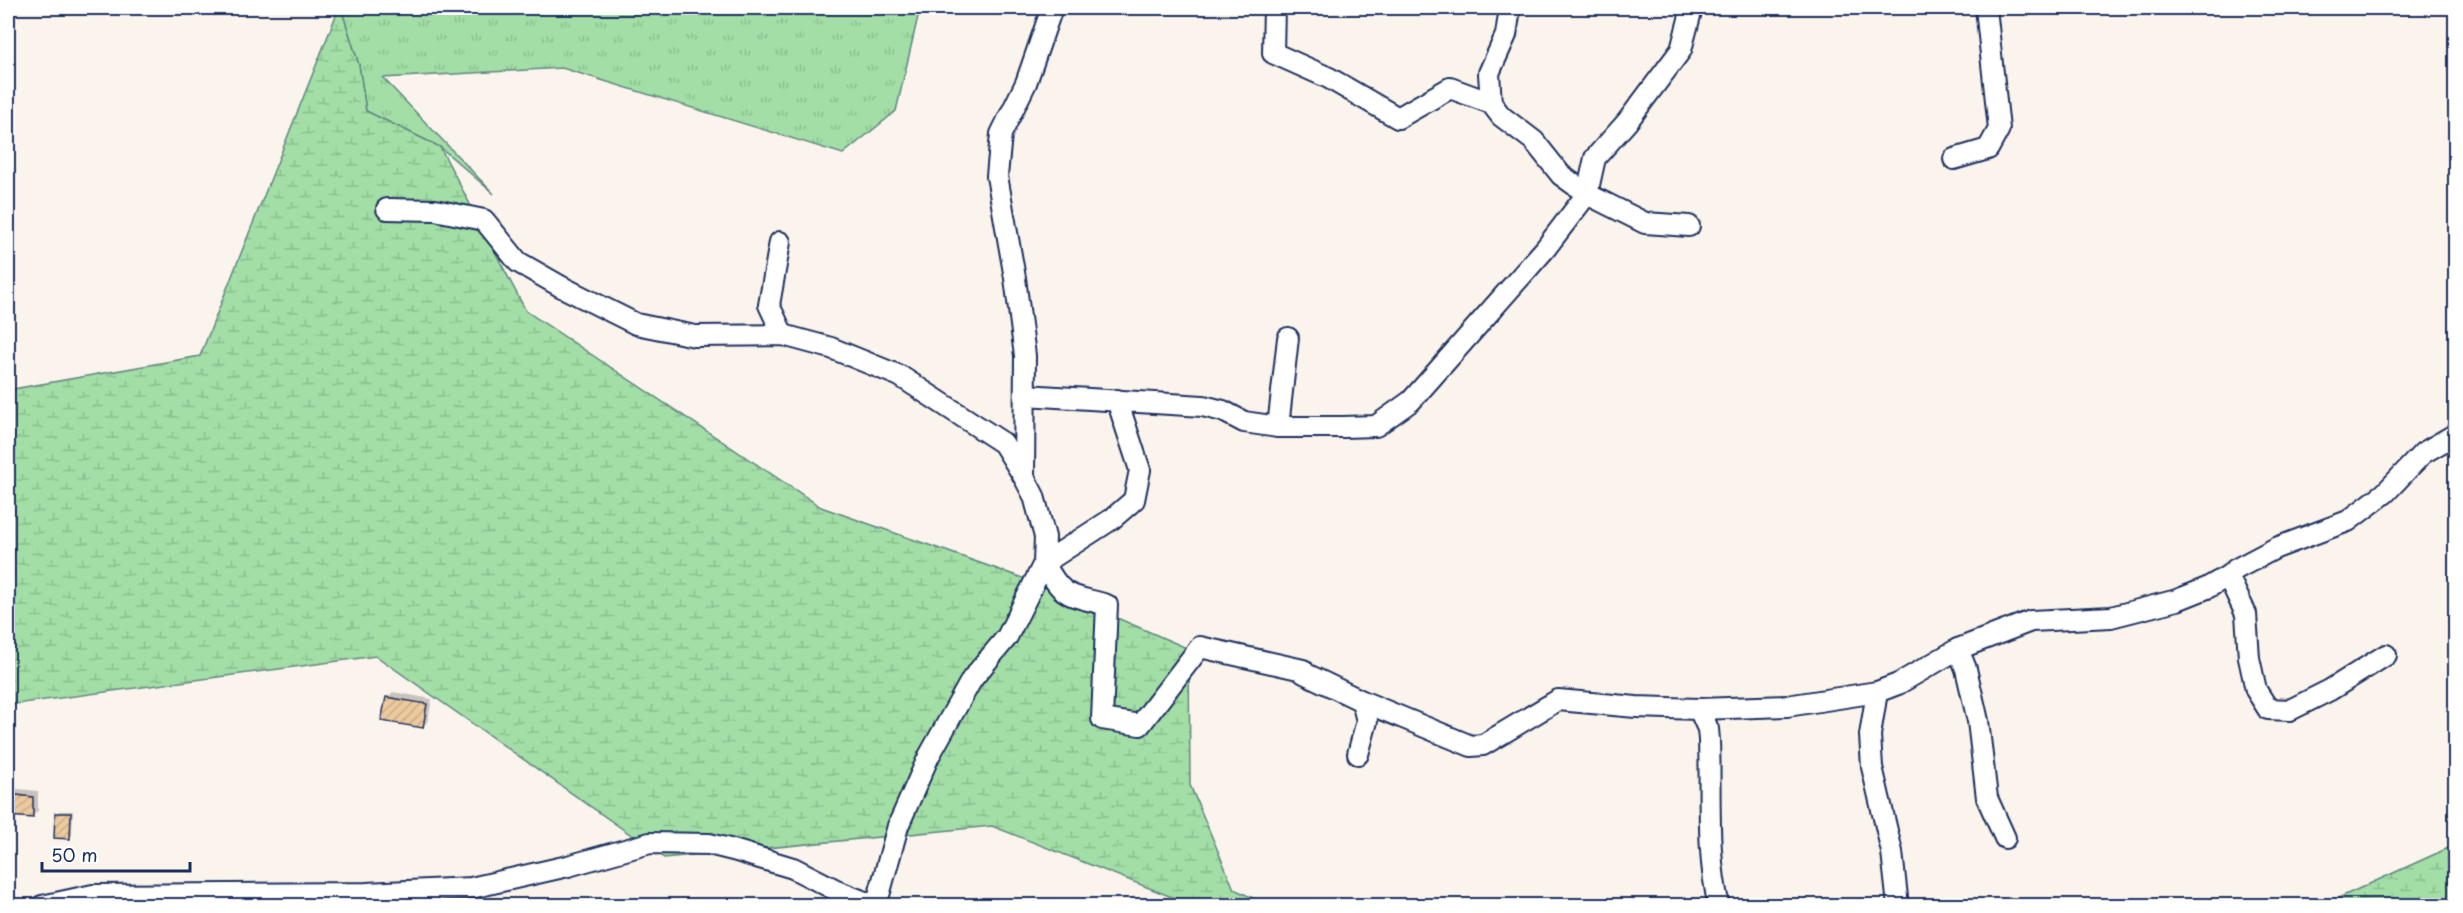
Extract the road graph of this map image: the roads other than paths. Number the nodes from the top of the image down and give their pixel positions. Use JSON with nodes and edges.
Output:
{"nodes":[{"id":1,"x":1052,"y":8,"type":"edge"},
{"id":2,"x":1274,"y":8,"type":"edge"},
{"id":3,"x":1510,"y":8,"type":"edge"},
{"id":4,"x":1692,"y":8,"type":"edge"},
{"id":5,"x":1986,"y":8,"type":"edge"},
{"id":6,"x":1491,"y":103,"type":"junction"},
{"id":7,"x":1954,"y":159,"type":"dead end"},
{"id":8,"x":1587,"y":194,"type":"junction"},
{"id":9,"x":387,"y":209,"type":"dead end"},
{"id":10,"x":1689,"y":226,"type":"dead end"},
{"id":11,"x":780,"y":243,"type":"dead end"},
{"id":12,"x":783,"y":335,"type":"junction"},
{"id":13,"x":1288,"y":338,"type":"dead end"},
{"id":14,"x":1025,"y":395,"type":"junction"},
{"id":15,"x":1117,"y":400,"type":"junction"},
{"id":16,"x":1278,"y":426,"type":"junction"},
{"id":17,"x":2456,"y":434,"type":"edge"},
{"id":18,"x":1024,"y":477,"type":"junction"},
{"id":19,"x":1044,"y":563,"type":"junction"},
{"id":20,"x":2228,"y":576,"type":"junction"},
{"id":21,"x":1958,"y":649,"type":"junction"},
{"id":22,"x":2386,"y":654,"type":"dead end"},
{"id":23,"x":1877,"y":692,"type":"junction"},
{"id":24,"x":1362,"y":701,"type":"junction"},
{"id":25,"x":1699,"y":709,"type":"junction"},
{"id":26,"x":1358,"y":754,"type":"dead end"},
{"id":27,"x":2005,"y":838,"type":"dead end"},
{"id":28,"x":470,"y":897,"type":"edge"},
{"id":29,"x":42,"y":906,"type":"edge"},
{"id":30,"x":875,"y":906,"type":"edge"},
{"id":31,"x":1719,"y":906,"type":"edge"},
{"id":32,"x":1898,"y":906,"type":"edge"}],
"edges":[{"from":1,"to":14,"type":"street"},
{"from":2,"to":6,"type":"street"},
{"from":3,"to":6,"type":"street"},
{"from":4,"to":8,"type":"street"},
{"from":5,"to":7,"type":"street"},
{"from":6,"to":8,"type":"street"},
{"from":8,"to":10,"type":"street"},
{"from":8,"to":16,"type":"street"},
{"from":9,"to":12,"type":"street"},
{"from":11,"to":12,"type":"street"},
{"from":12,"to":18,"type":"street"},
{"from":13,"to":16,"type":"street"},
{"from":14,"to":15,"type":"street"},
{"from":14,"to":18,"type":"street"},
{"from":15,"to":16,"type":"street"},
{"from":15,"to":19,"type":"street"},
{"from":17,"to":20,"type":"street"},
{"from":18,"to":19,"type":"street"},
{"from":19,"to":24,"type":"street"},
{"from":19,"to":30,"type":"street"},
{"from":20,"to":21,"type":"street"},
{"from":20,"to":22,"type":"street"},
{"from":21,"to":23,"type":"street"},
{"from":21,"to":27,"type":"street"},
{"from":23,"to":25,"type":"street"},
{"from":23,"to":32,"type":"street"},
{"from":24,"to":25,"type":"street"},
{"from":24,"to":26,"type":"street"},
{"from":25,"to":31,"type":"street"},
{"from":28,"to":29,"type":"street"},
{"from":28,"to":30,"type":"street"}]}
